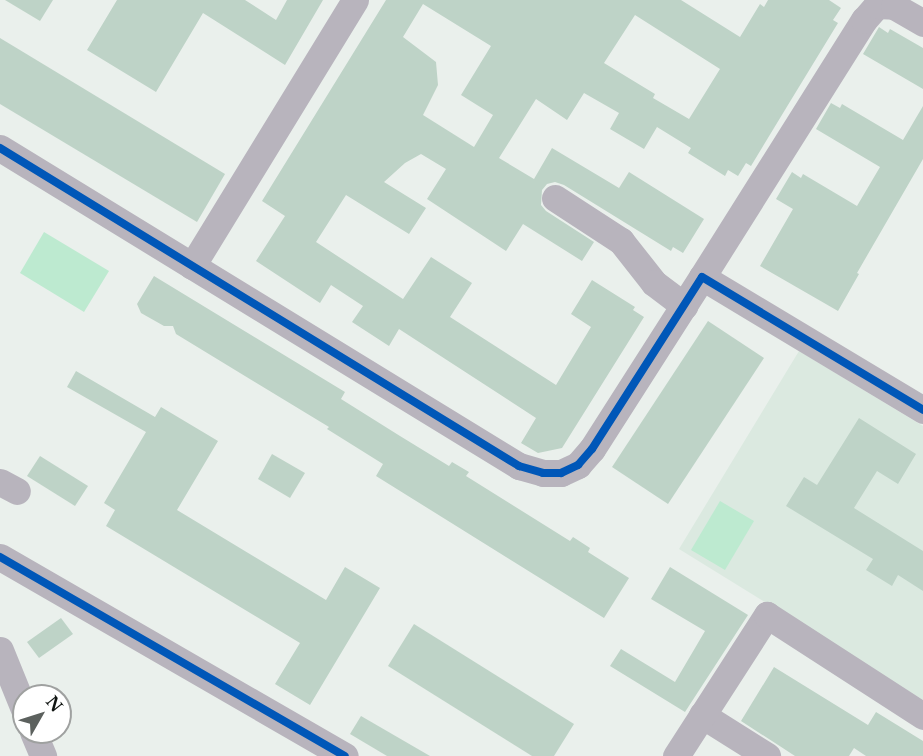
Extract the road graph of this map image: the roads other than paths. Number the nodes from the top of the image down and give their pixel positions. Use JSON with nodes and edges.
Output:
{"nodes":[{"id":1,"x":355,"y":0,"type":"edge"},
{"id":2,"x":923,"y":23,"type":"edge"},
{"id":3,"x":0,"y":148,"type":"edge"},
{"id":4,"x":555,"y":198,"type":"dead end"},
{"id":5,"x":192,"y":266,"type":"junction"},
{"id":6,"x":702,"y":277,"type":"junction"},
{"id":7,"x":684,"y":306,"type":"junction"},
{"id":8,"x":923,"y":410,"type":"edge"},
{"id":9,"x":0,"y":557,"type":"edge"},
{"id":10,"x":0,"y":650,"type":"edge"},
{"id":11,"x":14,"y":684,"type":"edge"},
{"id":12,"x":702,"y":716,"type":"junction"},
{"id":13,"x":923,"y":716,"type":"edge"},
{"id":14,"x":345,"y":756,"type":"edge"},
{"id":15,"x":676,"y":756,"type":"edge"},
{"id":16,"x":767,"y":756,"type":"edge"}],
"edges":[{"from":1,"to":5,"type":"street"},
{"from":2,"to":6,"type":"street"},
{"from":3,"to":5,"type":"street"},
{"from":4,"to":7,"type":"street"},
{"from":5,"to":7,"type":"street"},
{"from":6,"to":7,"type":"street"},
{"from":6,"to":8,"type":"street"},
{"from":9,"to":14,"type":"street"},
{"from":10,"to":11,"type":"street"},
{"from":12,"to":13,"type":"street"},
{"from":12,"to":15,"type":"street"},
{"from":12,"to":16,"type":"street"}]}
